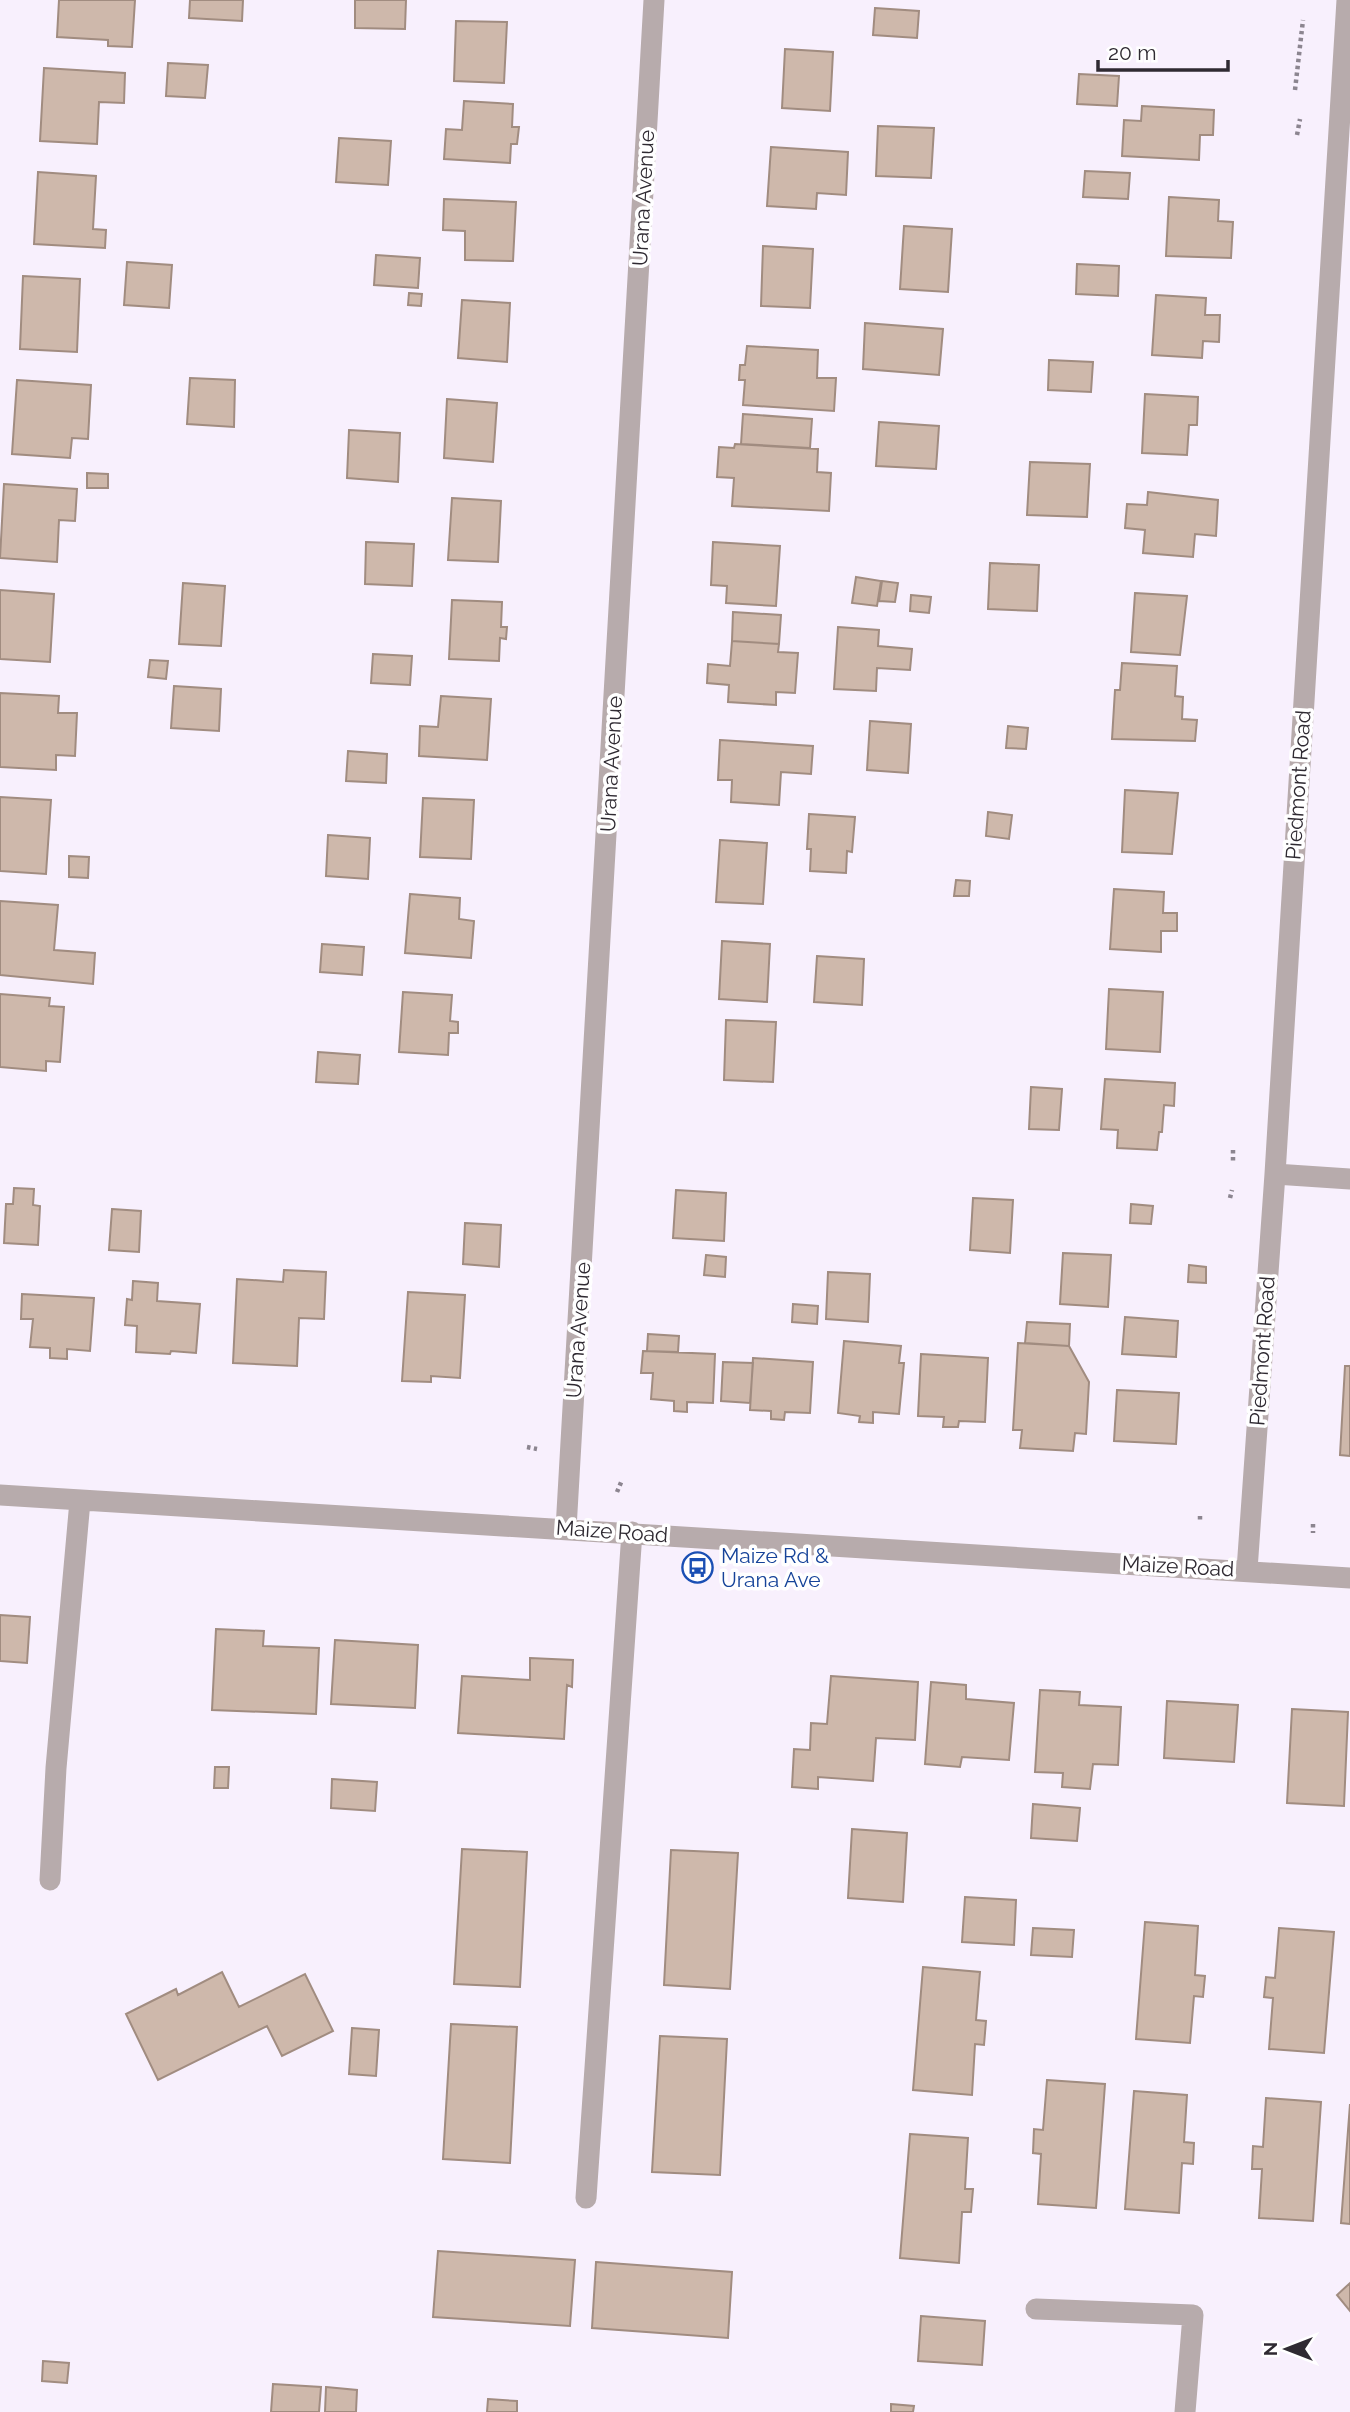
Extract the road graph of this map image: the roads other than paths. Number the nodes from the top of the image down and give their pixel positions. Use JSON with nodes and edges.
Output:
{"nodes":[{"id":1,"x":654,"y":0,"type":"edge"},
{"id":2,"x":1347,"y":0,"type":"edge"},
{"id":3,"x":1345,"y":101,"type":"edge"},
{"id":4,"x":1275,"y":1174,"type":"junction"},
{"id":5,"x":1350,"y":1179,"type":"edge"},
{"id":6,"x":0,"y":1495,"type":"edge"},
{"id":7,"x":80,"y":1501,"type":"junction"},
{"id":8,"x":566,"y":1528,"type":"junction"},
{"id":9,"x":632,"y":1532,"type":"junction"},
{"id":10,"x":1247,"y":1570,"type":"junction"},
{"id":11,"x":1350,"y":1578,"type":"edge"},
{"id":12,"x":50,"y":1880,"type":"dead end"},
{"id":13,"x":586,"y":2198,"type":"dead end"},
{"id":14,"x":1036,"y":2309,"type":"dead end"},
{"id":15,"x":1185,"y":2412,"type":"edge"}],
"edges":[{"from":1,"to":8,"type":"street","name":"Urana Avenue"},
{"from":2,"to":3,"type":"street","name":"Piedmont Road"},
{"from":3,"to":4,"type":"street","name":"Piedmont Road"},
{"from":4,"to":5,"type":"street"},
{"from":4,"to":10,"type":"street","name":"Piedmont Road"},
{"from":6,"to":7,"type":"street","name":"Maize Road"},
{"from":7,"to":8,"type":"street","name":"Maize Road"},
{"from":7,"to":12,"type":"street"},
{"from":8,"to":9,"type":"street","name":"Maize Road"},
{"from":9,"to":10,"type":"street","name":"Maize Road"},
{"from":9,"to":13,"type":"street"},
{"from":10,"to":11,"type":"street","name":"Maize Road"},
{"from":14,"to":15,"type":"street"}]}
